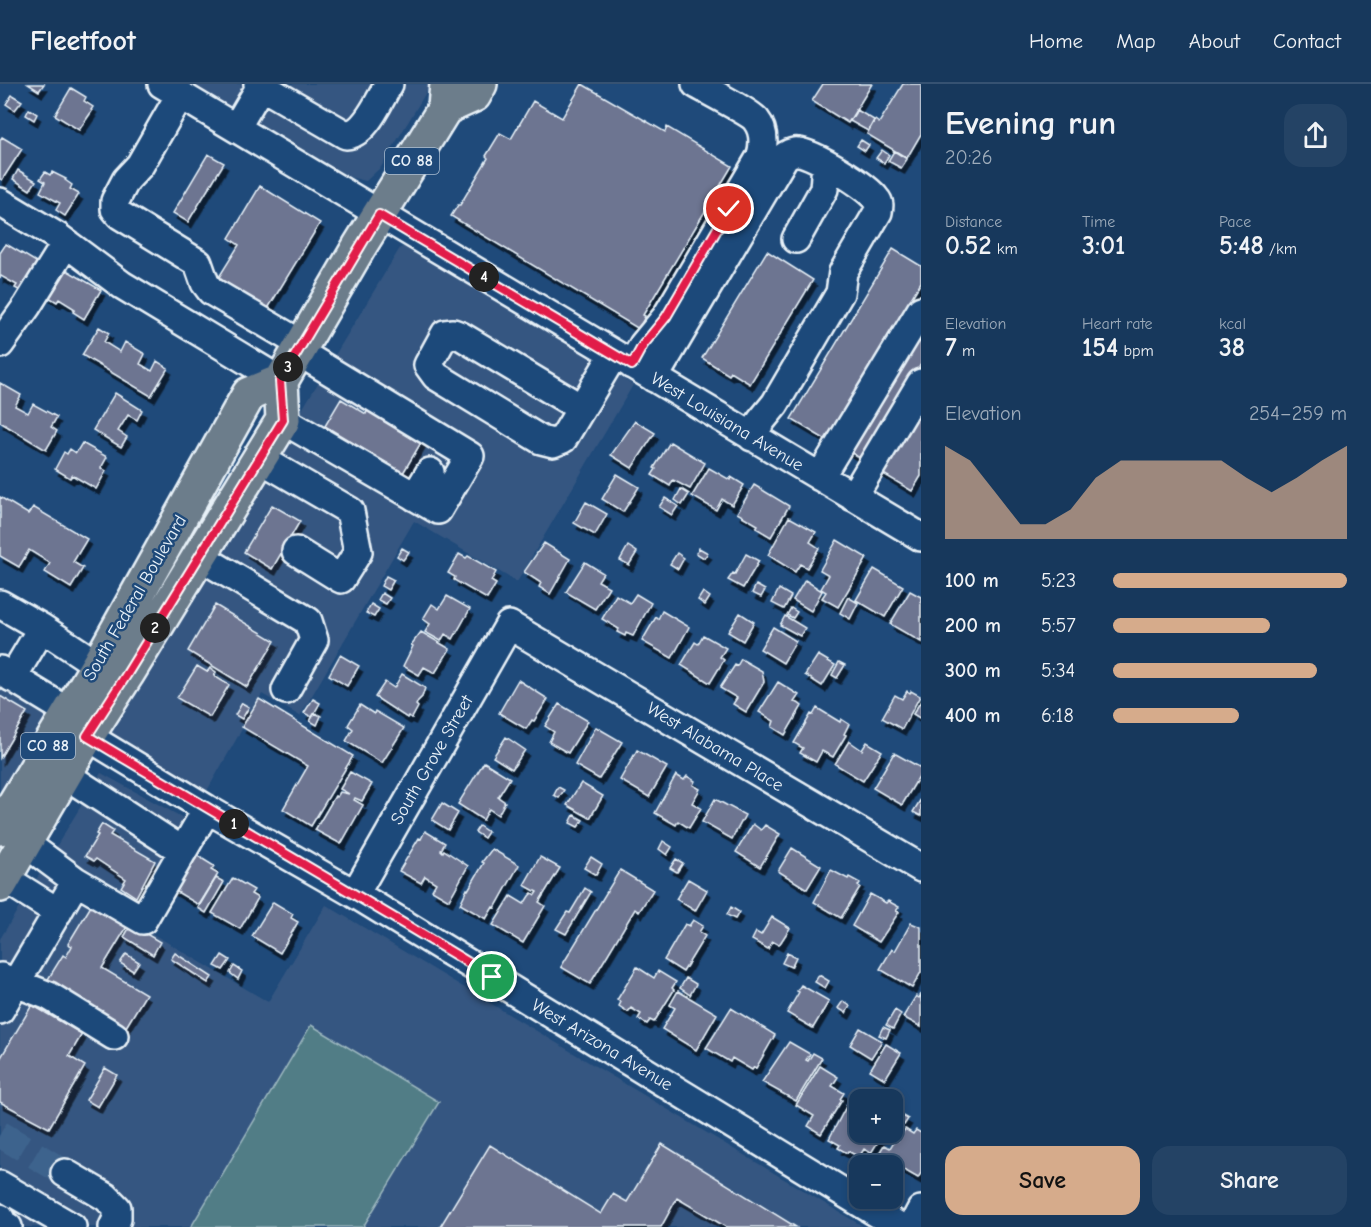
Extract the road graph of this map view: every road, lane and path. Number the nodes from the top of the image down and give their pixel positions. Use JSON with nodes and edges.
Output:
{"nodes":[{"id":1,"x":388,"y":84,"type":"edge"},
{"id":2,"x":480,"y":84,"type":"edge"},
{"id":3,"x":696,"y":84,"type":"edge"},
{"id":4,"x":261,"y":85,"type":"edge"},
{"id":5,"x":171,"y":89,"type":"edge"},
{"id":6,"x":446,"y":96,"type":"edge"},
{"id":7,"x":236,"y":128,"type":"junction"},
{"id":8,"x":826,"y":164,"type":"junction"},
{"id":9,"x":0,"y":202,"type":"edge"},
{"id":10,"x":379,"y":215,"type":"junction"},
{"id":11,"x":796,"y":239,"type":"dead end"},
{"id":12,"x":66,"y":243,"type":"junction"},
{"id":13,"x":921,"y":310,"type":"edge"},
{"id":14,"x":0,"y":344,"type":"edge"},
{"id":15,"x":299,"y":347,"type":"junction"},
{"id":16,"x":633,"y":365,"type":"junction"},
{"id":17,"x":280,"y":381,"type":"junction"},
{"id":18,"x":921,"y":383,"type":"edge"},
{"id":19,"x":581,"y":408,"type":"junction"},
{"id":20,"x":283,"y":420,"type":"junction"},
{"id":21,"x":752,"y":437,"type":"junction"},
{"id":22,"x":259,"y":458,"type":"junction"},
{"id":23,"x":438,"y":459,"type":"junction"},
{"id":24,"x":820,"y":477,"type":"junction"},
{"id":25,"x":415,"y":497,"type":"junction"},
{"id":26,"x":853,"y":497,"type":"junction"},
{"id":27,"x":921,"y":537,"type":"edge"},
{"id":28,"x":296,"y":551,"type":"dead end"},
{"id":29,"x":199,"y":556,"type":"junction"},
{"id":30,"x":0,"y":604,"type":"edge"},
{"id":31,"x":509,"y":625,"type":"joint"},
{"id":32,"x":42,"y":628,"type":"junction"},
{"id":33,"x":98,"y":665,"type":"junction"},
{"id":34,"x":6,"y":674,"type":"edge"},
{"id":35,"x":286,"y":690,"type":"dead end"},
{"id":36,"x":78,"y":724,"type":"junction"},
{"id":37,"x":64,"y":774,"type":"junction"},
{"id":38,"x":207,"y":809,"type":"junction"},
{"id":39,"x":8,"y":825,"type":"edge"},
{"id":40,"x":183,"y":851,"type":"junction"},
{"id":41,"x":921,"y":868,"type":"edge"},
{"id":42,"x":76,"y":880,"type":"junction"},
{"id":43,"x":2,"y":882,"type":"edge"},
{"id":44,"x":355,"y":894,"type":"junction"},
{"id":45,"x":58,"y":912,"type":"junction"},
{"id":46,"x":8,"y":980,"type":"edge"},
{"id":47,"x":0,"y":1010,"type":"edge"},
{"id":48,"x":114,"y":1036,"type":"dead end"},
{"id":49,"x":66,"y":1173,"type":"tunnel mouth"},
{"id":50,"x":0,"y":1185,"type":"edge"},
{"id":51,"x":921,"y":1210,"type":"edge"},
{"id":52,"x":0,"y":1218,"type":"edge"},
{"id":53,"x":8,"y":1227,"type":"edge"},
{"id":54,"x":72,"y":1227,"type":"edge"},
{"id":55,"x":112,"y":1227,"type":"edge"},
{"id":56,"x":900,"y":1227,"type":"edge"},
{"id":57,"x":912,"y":1227,"type":"edge"}],
"edges":[{"from":1,"to":4,"type":"street"},
{"from":2,"to":6,"type":"main road","number":"CO 88"},
{"from":3,"to":16,"type":"street"},
{"from":4,"to":7,"type":"street"},
{"from":5,"to":7,"type":"street","name":"West Louisiana Avenue"},
{"from":5,"to":15,"type":"street"},
{"from":6,"to":10,"type":"main road","number":"CO 88"},
{"from":7,"to":10,"type":"street","name":"West Louisiana Avenue"},
{"from":8,"to":11,"type":"street"},
{"from":8,"to":16,"type":"street"},
{"from":8,"to":21,"type":"street"},
{"from":9,"to":12,"type":"street"},
{"from":10,"to":15,"type":"main road","number":"CO 88"},
{"from":10,"to":16,"type":"street","name":"West Louisiana Avenue"},
{"from":12,"to":14,"type":"street"},
{"from":12,"to":17,"type":"street"},
{"from":13,"to":24,"type":"street"},
{"from":15,"to":17,"type":"main road","number":"CO 88"},
{"from":15,"to":23,"type":"street"},
{"from":16,"to":19,"type":"street"},
{"from":16,"to":21,"type":"street","name":"West Louisiana Avenue"},
{"from":17,"to":20,"type":"main road"},
{"from":17,"to":33,"type":"main road","name":"South Federal Boulevard","number":"CO 88"},
{"from":18,"to":26,"type":"street"},
{"from":19,"to":19,"type":"street"},
{"from":20,"to":22,"type":"main road","name":"South Federal Boulevard","number":"CO 88"},
{"from":20,"to":25,"type":"street"},
{"from":21,"to":24,"type":"street","name":"West Louisiana Avenue"},
{"from":22,"to":28,"type":"street"},
{"from":22,"to":29,"type":"main road","name":"South Federal Boulevard","number":"CO 88"},
{"from":23,"to":25,"type":"street"},
{"from":23,"to":25,"type":"street"},
{"from":24,"to":26,"type":"street","name":"West Louisiana Avenue"},
{"from":26,"to":27,"type":"street","name":"West Louisiana Avenue"},
{"from":29,"to":35,"type":"street"},
{"from":29,"to":36,"type":"main road","name":"South Federal Boulevard","number":"CO 88"},
{"from":30,"to":32,"type":"street"},
{"from":31,"to":41,"type":"street","name":"West Alabama Place"},
{"from":31,"to":44,"type":"street","name":"South Grove Street"},
{"from":32,"to":33,"type":"street"},
{"from":32,"to":34,"type":"street"},
{"from":33,"to":36,"type":"main road","name":"South Federal Boulevard","number":"CO 88"},
{"from":34,"to":36,"type":"street","name":"West Arizona Avenue"},
{"from":36,"to":37,"type":"main road","name":"South Federal Boulevard","number":"CO 88"},
{"from":36,"to":38,"type":"street","name":"West Arizona Avenue"},
{"from":36,"to":39,"type":"main road","name":"South Federal Boulevard","number":"CO 88"},
{"from":37,"to":39,"type":"main road","name":"South Federal Boulevard","number":"CO 88"},
{"from":37,"to":40,"type":"street"},
{"from":38,"to":40,"type":"street"},
{"from":38,"to":44,"type":"street","name":"West Arizona Avenue"},
{"from":39,"to":42,"type":"street"},
{"from":39,"to":43,"type":"main road","name":"South Federal Boulevard","number":"CO 88"},
{"from":40,"to":42,"type":"street"},
{"from":42,"to":45,"type":"street"},
{"from":43,"to":45,"type":"street"},
{"from":44,"to":56,"type":"street","name":"West Arizona Avenue"},
{"from":45,"to":46,"type":"street"},
{"from":46,"to":47,"type":"street"},
{"from":46,"to":48,"type":"street"},
{"from":49,"to":55,"type":"street"},
{"from":50,"to":54,"type":"street"},
{"from":51,"to":57,"type":"street"},
{"from":52,"to":53,"type":"street"}]}
